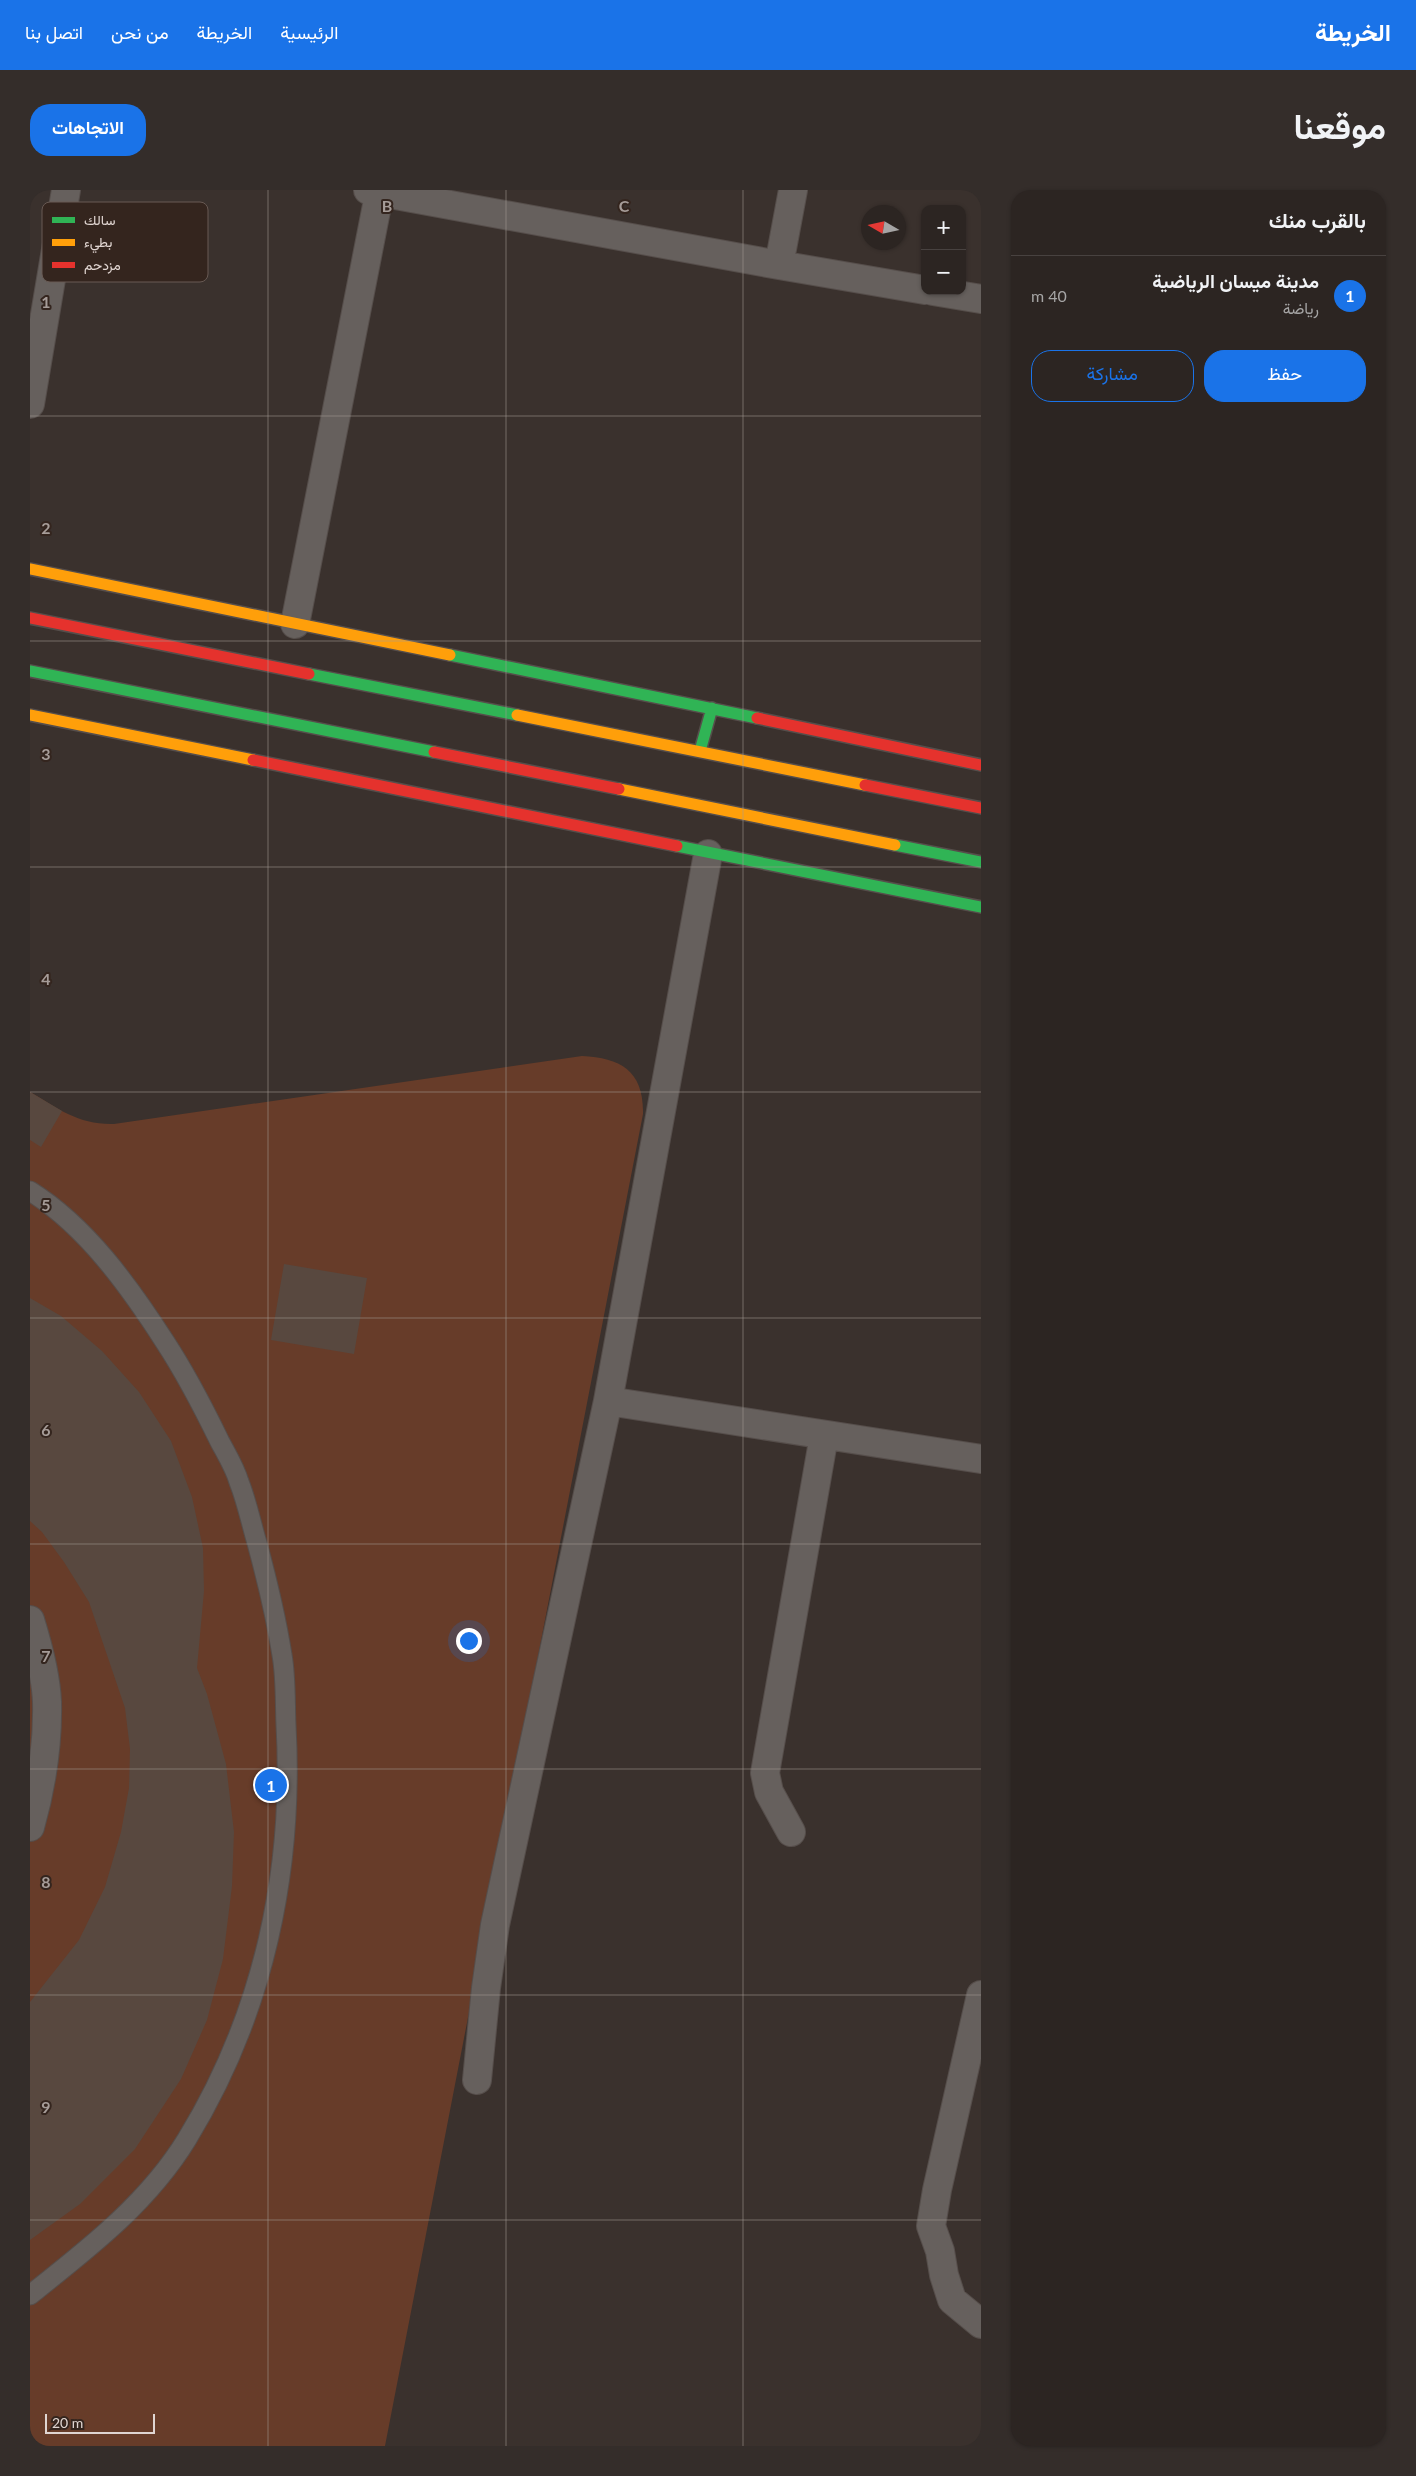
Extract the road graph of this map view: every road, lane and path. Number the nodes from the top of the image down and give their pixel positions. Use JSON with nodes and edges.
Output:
{"nodes":[{"id":1,"x":793,"y":190,"type":"edge"},
{"id":2,"x":376,"y":191,"type":"edge"},
{"id":3,"x":779,"y":266,"type":"junction"},
{"id":4,"x":51,"y":282,"type":"edge"},
{"id":5,"x":921,"y":289,"type":"edge"},
{"id":6,"x":957,"y":295,"type":"edge"},
{"id":7,"x":981,"y":299,"type":"edge"},
{"id":8,"x":30,"y":404,"type":"edge"},
{"id":9,"x":30,"y":569,"type":"edge"},
{"id":10,"x":30,"y":618,"type":"edge"},
{"id":11,"x":295,"y":624,"type":"junction"},
{"id":12,"x":30,"y":671,"type":"edge"},
{"id":13,"x":712,"y":708,"type":"junction"},
{"id":14,"x":30,"y":715,"type":"edge"},
{"id":15,"x":700,"y":751,"type":"junction"},
{"id":16,"x":981,"y":765,"type":"edge"},
{"id":17,"x":981,"y":808,"type":"edge"},
{"id":18,"x":708,"y":854,"type":"junction"},
{"id":19,"x":981,"y":862,"type":"edge"},
{"id":20,"x":981,"y":908,"type":"edge"},
{"id":21,"x":30,"y":1191,"type":"edge"},
{"id":22,"x":608,"y":1401,"type":"junction"},
{"id":23,"x":824,"y":1436,"type":"junction"},
{"id":24,"x":981,"y":1459,"type":"edge"},
{"id":25,"x":30,"y":1620,"type":"edge"},
{"id":26,"x":30,"y":1828,"type":"edge"},
{"id":27,"x":791,"y":1832,"type":"dead end"},
{"id":28,"x":981,"y":1995,"type":"edge"},
{"id":29,"x":477,"y":2080,"type":"dead end"},
{"id":30,"x":30,"y":2295,"type":"edge"},
{"id":31,"x":981,"y":2324,"type":"edge"}],
"edges":[{"from":1,"to":3,"type":"street"},
{"from":2,"to":3,"type":"street"},
{"from":2,"to":11,"type":"street"},
{"from":3,"to":5,"type":"street"},
{"from":4,"to":8,"type":"street"},
{"from":6,"to":7,"type":"street"},
{"from":9,"to":11,"type":"main road"},
{"from":10,"to":15,"type":"main road"},
{"from":11,"to":13,"type":"main road"},
{"from":12,"to":19,"type":"main road"},
{"from":13,"to":15,"type":"main road"},
{"from":13,"to":16,"type":"main road"},
{"from":14,"to":18,"type":"main road"},
{"from":15,"to":17,"type":"main road"},
{"from":18,"to":20,"type":"main road"},
{"from":18,"to":22,"type":"street"},
{"from":21,"to":30,"type":"lane"},
{"from":22,"to":23,"type":"street"},
{"from":22,"to":29,"type":"street"},
{"from":23,"to":24,"type":"street"},
{"from":23,"to":27,"type":"street"},
{"from":25,"to":26,"type":"street"},
{"from":28,"to":31,"type":"street"}]}
